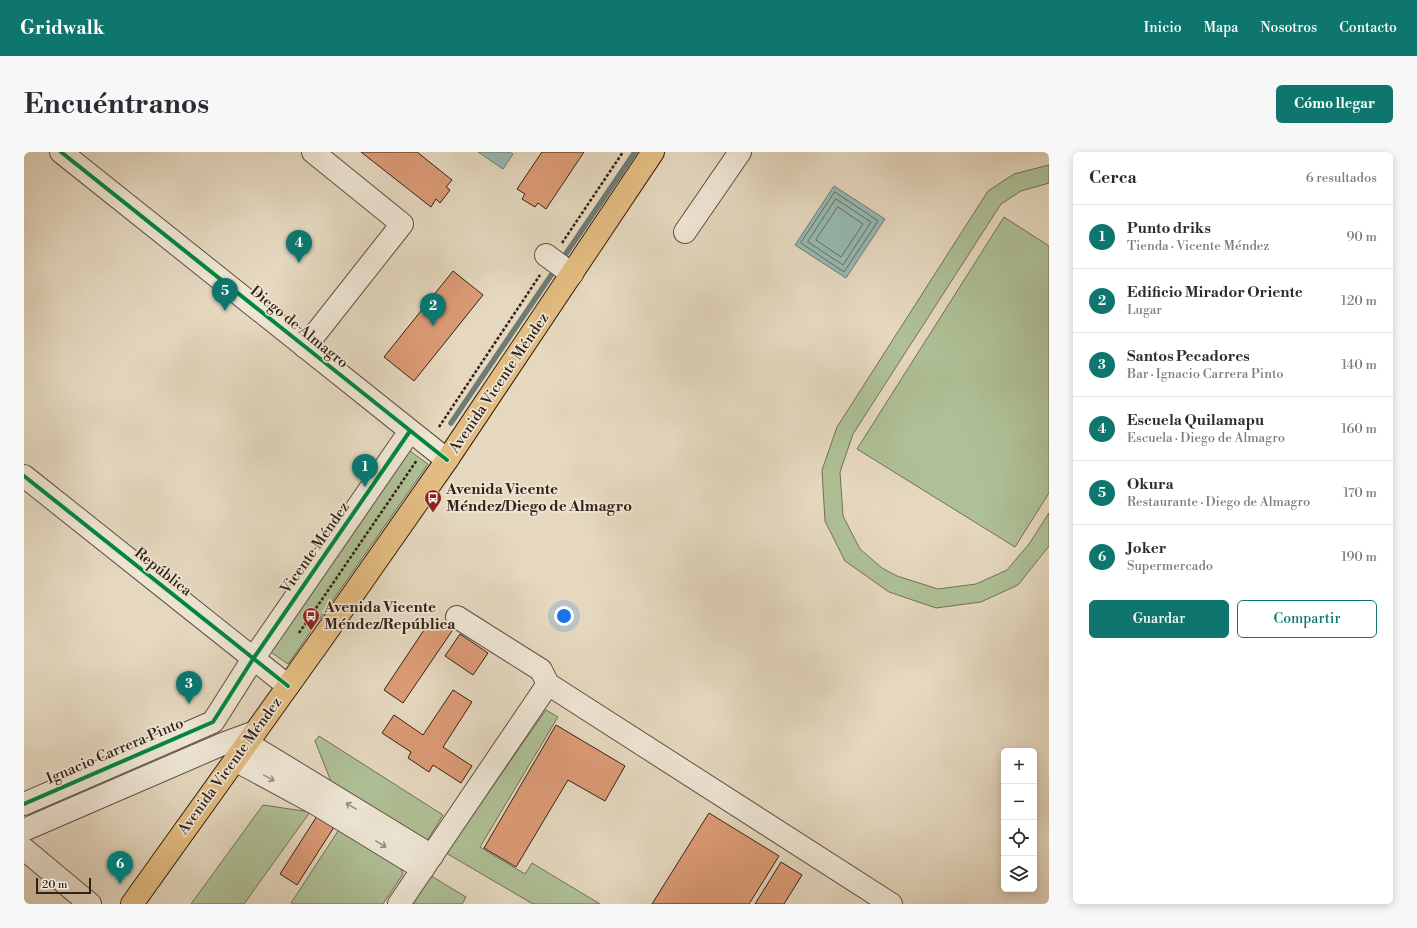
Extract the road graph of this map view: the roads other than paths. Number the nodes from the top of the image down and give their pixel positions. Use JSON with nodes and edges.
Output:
{"nodes":[{"id":1,"x":61,"y":152,"type":"edge"},
{"id":2,"x":312,"y":152,"type":"edge"},
{"id":3,"x":653,"y":152,"type":"edge"},
{"id":4,"x":740,"y":152,"type":"edge"},
{"id":5,"x":685,"y":232,"type":"dead end"},
{"id":6,"x":305,"y":347,"type":"junction"},
{"id":7,"x":410,"y":431,"type":"junction"},
{"id":8,"x":447,"y":460,"type":"junction"},
{"id":9,"x":24,"y":476,"type":"edge"},
{"id":10,"x":457,"y":617,"type":"dead end"},
{"id":11,"x":253,"y":659,"type":"junction"},
{"id":12,"x":548,"y":684,"type":"junction"},
{"id":13,"x":288,"y":686,"type":"junction"},
{"id":14,"x":245,"y":745,"type":"junction"},
{"id":15,"x":24,"y":804,"type":"edge"},
{"id":16,"x":24,"y":830,"type":"edge"},
{"id":17,"x":24,"y":849,"type":"edge"},
{"id":18,"x":427,"y":862,"type":"junction"},
{"id":19,"x":90,"y":904,"type":"edge"},
{"id":20,"x":132,"y":904,"type":"edge"},
{"id":21,"x":399,"y":904,"type":"edge"},
{"id":22,"x":891,"y":904,"type":"edge"}],
"edges":[{"from":1,"to":6,"type":"street","name":"Diego de Almagro"},
{"from":2,"to":6,"type":"street"},
{"from":3,"to":8,"type":"main road","name":"Avenida Vicente Méndez"},
{"from":4,"to":5,"type":"street"},
{"from":6,"to":7,"type":"street","name":"Diego de Almagro"},
{"from":7,"to":8,"type":"street","name":"Diego de Almagro"},
{"from":7,"to":11,"type":"street","name":"Vicente Méndez"},
{"from":8,"to":13,"type":"main road","name":"Avenida Vicente Méndez"},
{"from":9,"to":11,"type":"street","name":"República"},
{"from":10,"to":12,"type":"street"},
{"from":11,"to":13,"type":"street","name":"República"},
{"from":11,"to":15,"type":"street","name":"Ignacio Carrera Pinto"},
{"from":12,"to":18,"type":"street"},
{"from":12,"to":22,"type":"street"},
{"from":13,"to":14,"type":"main road","name":"Avenida Vicente Méndez"},
{"from":14,"to":16,"type":"street"},
{"from":14,"to":18,"type":"street"},
{"from":14,"to":20,"type":"main road","name":"Avenida Vicente Méndez"},
{"from":17,"to":19,"type":"street"},
{"from":18,"to":21,"type":"street"}]}
